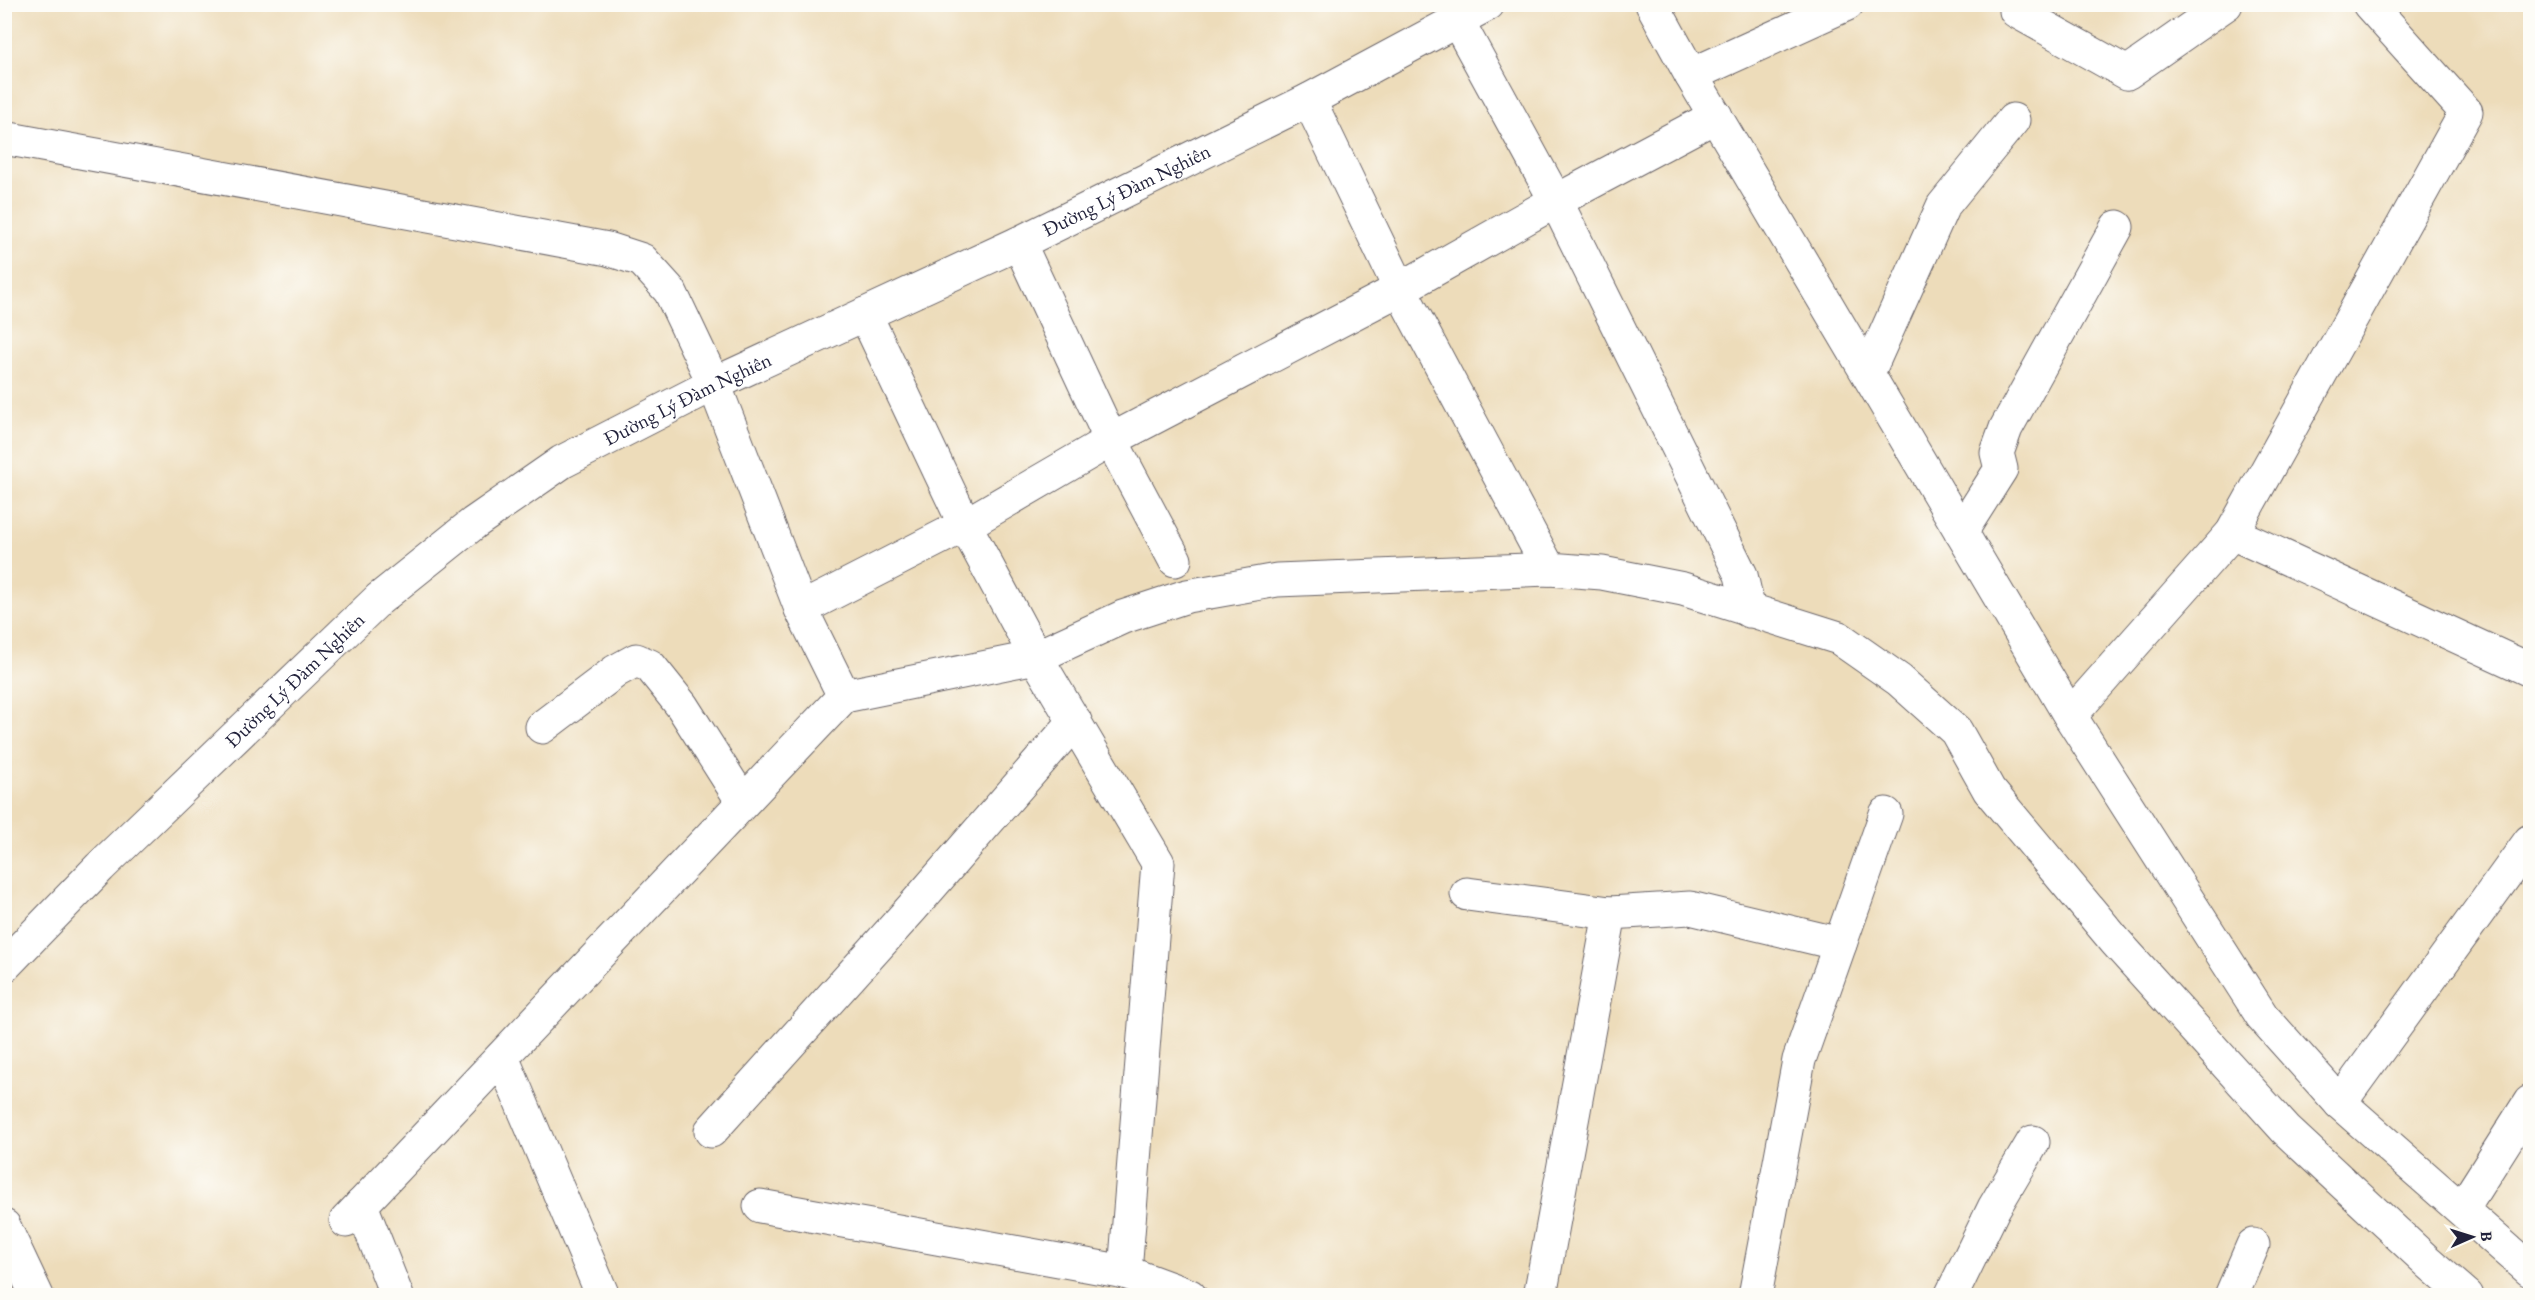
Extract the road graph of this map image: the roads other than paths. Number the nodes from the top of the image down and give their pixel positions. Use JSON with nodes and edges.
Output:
{"nodes":[{"id":1,"x":1488,"y":4,"type":"edge"},
{"id":2,"x":1652,"y":4,"type":"edge"},
{"id":3,"x":1847,"y":4,"type":"edge"},
{"id":4,"x":2226,"y":4,"type":"edge"},
{"id":5,"x":2369,"y":4,"type":"edge"},
{"id":6,"x":2016,"y":11,"type":"dead end"},
{"id":7,"x":1457,"y":20,"type":"junction"},
{"id":8,"x":1691,"y":75,"type":"junction"},
{"id":9,"x":1309,"y":100,"type":"junction"},
{"id":10,"x":1716,"y":116,"type":"junction"},
{"id":11,"x":2013,"y":120,"type":"dead end"},
{"id":12,"x":4,"y":138,"type":"edge"},
{"id":13,"x":1556,"y":201,"type":"junction"},
{"id":14,"x":2117,"y":227,"type":"dead end"},
{"id":15,"x":1019,"y":243,"type":"junction"},
{"id":16,"x":1400,"y":289,"type":"junction"},
{"id":17,"x":865,"y":314,"type":"junction"},
{"id":18,"x":1868,"y":374,"type":"junction"},
{"id":19,"x":714,"y":384,"type":"junction"},
{"id":20,"x":1111,"y":440,"type":"junction"},
{"id":21,"x":965,"y":525,"type":"junction"},
{"id":22,"x":1961,"y":532,"type":"junction"},
{"id":23,"x":2232,"y":533,"type":"junction"},
{"id":24,"x":1174,"y":560,"type":"dead end"},
{"id":25,"x":1549,"y":569,"type":"junction"},
{"id":26,"x":801,"y":609,"type":"junction"},
{"id":27,"x":1749,"y":611,"type":"junction"},
{"id":28,"x":1036,"y":657,"type":"junction"},
{"id":29,"x":2530,"y":670,"type":"edge"},
{"id":30,"x":844,"y":696,"type":"junction"},
{"id":31,"x":2070,"y":716,"type":"junction"},
{"id":32,"x":1075,"y":721,"type":"junction"},
{"id":33,"x":542,"y":727,"type":"dead end"},
{"id":34,"x":743,"y":802,"type":"junction"},
{"id":35,"x":1886,"y":814,"type":"dead end"},
{"id":36,"x":2530,"y":841,"type":"edge"},
{"id":37,"x":1467,"y":894,"type":"dead end"},
{"id":38,"x":1610,"y":913,"type":"junction"},
{"id":39,"x":1840,"y":944,"type":"junction"},
{"id":40,"x":4,"y":966,"type":"edge"},
{"id":41,"x":502,"y":1057,"type":"junction"},
{"id":42,"x":2530,"y":1102,"type":"edge"},
{"id":43,"x":2340,"y":1103,"type":"junction"},
{"id":44,"x":711,"y":1131,"type":"dead end"},
{"id":45,"x":2033,"y":1142,"type":"dead end"},
{"id":46,"x":760,"y":1206,"type":"dead end"},
{"id":47,"x":2462,"y":1209,"type":"junction"},
{"id":48,"x":4,"y":1226,"type":"edge"},
{"id":49,"x":2253,"y":1245,"type":"dead end"},
{"id":50,"x":2530,"y":1270,"type":"edge"},
{"id":51,"x":1125,"y":1272,"type":"junction"},
{"id":52,"x":37,"y":1296,"type":"edge"},
{"id":53,"x":397,"y":1296,"type":"edge"},
{"id":54,"x":603,"y":1296,"type":"edge"},
{"id":55,"x":1190,"y":1296,"type":"edge"},
{"id":56,"x":1540,"y":1296,"type":"edge"},
{"id":57,"x":1755,"y":1296,"type":"edge"},
{"id":58,"x":1951,"y":1296,"type":"edge"},
{"id":59,"x":2231,"y":1296,"type":"edge"},
{"id":60,"x":2467,"y":1296,"type":"edge"}],
"edges":[{"from":1,"to":7,"type":"street","name":"Đường Lý Đàm Nghiên"},
{"from":2,"to":8,"type":"street"},
{"from":3,"to":8,"type":"street"},
{"from":4,"to":6,"type":"street"},
{"from":5,"to":23,"type":"street"},
{"from":7,"to":9,"type":"street","name":"Đường Lý Đàm Nghiên"},
{"from":7,"to":13,"type":"street"},
{"from":8,"to":10,"type":"street"},
{"from":9,"to":15,"type":"street","name":"Đường Lý Đàm Nghiên"},
{"from":9,"to":16,"type":"street"},
{"from":10,"to":13,"type":"street"},
{"from":10,"to":18,"type":"street"},
{"from":11,"to":18,"type":"street"},
{"from":12,"to":19,"type":"street"},
{"from":13,"to":16,"type":"street"},
{"from":13,"to":27,"type":"street"},
{"from":14,"to":22,"type":"street"},
{"from":15,"to":17,"type":"street","name":"Đường Lý Đàm Nghiên"},
{"from":15,"to":20,"type":"street"},
{"from":16,"to":20,"type":"street"},
{"from":16,"to":25,"type":"street"},
{"from":17,"to":19,"type":"street","name":"Đường Lý Đàm Nghiên"},
{"from":17,"to":21,"type":"street"},
{"from":18,"to":22,"type":"street"},
{"from":19,"to":26,"type":"street"},
{"from":19,"to":40,"type":"street","name":"Đường Lý Đàm Nghiên"},
{"from":20,"to":21,"type":"street"},
{"from":20,"to":24,"type":"street"},
{"from":21,"to":26,"type":"street"},
{"from":21,"to":28,"type":"street"},
{"from":22,"to":31,"type":"street"},
{"from":23,"to":29,"type":"street"},
{"from":23,"to":31,"type":"street"},
{"from":25,"to":27,"type":"street"},
{"from":25,"to":28,"type":"street"},
{"from":26,"to":30,"type":"street"},
{"from":27,"to":60,"type":"street"},
{"from":28,"to":30,"type":"street"},
{"from":28,"to":32,"type":"street"},
{"from":30,"to":34,"type":"street"},
{"from":31,"to":43,"type":"street"},
{"from":32,"to":44,"type":"street"},
{"from":32,"to":51,"type":"street"},
{"from":33,"to":34,"type":"street"},
{"from":34,"to":41,"type":"street"},
{"from":35,"to":39,"type":"street"},
{"from":36,"to":43,"type":"street"},
{"from":37,"to":38,"type":"street"},
{"from":38,"to":39,"type":"street"},
{"from":38,"to":56,"type":"street"},
{"from":39,"to":57,"type":"street"},
{"from":41,"to":53,"type":"street"},
{"from":41,"to":54,"type":"street"},
{"from":42,"to":47,"type":"street"},
{"from":43,"to":47,"type":"street"},
{"from":45,"to":58,"type":"street"},
{"from":46,"to":51,"type":"street"},
{"from":47,"to":50,"type":"street"},
{"from":48,"to":52,"type":"street"},
{"from":49,"to":59,"type":"street"},
{"from":51,"to":55,"type":"street"}]}
